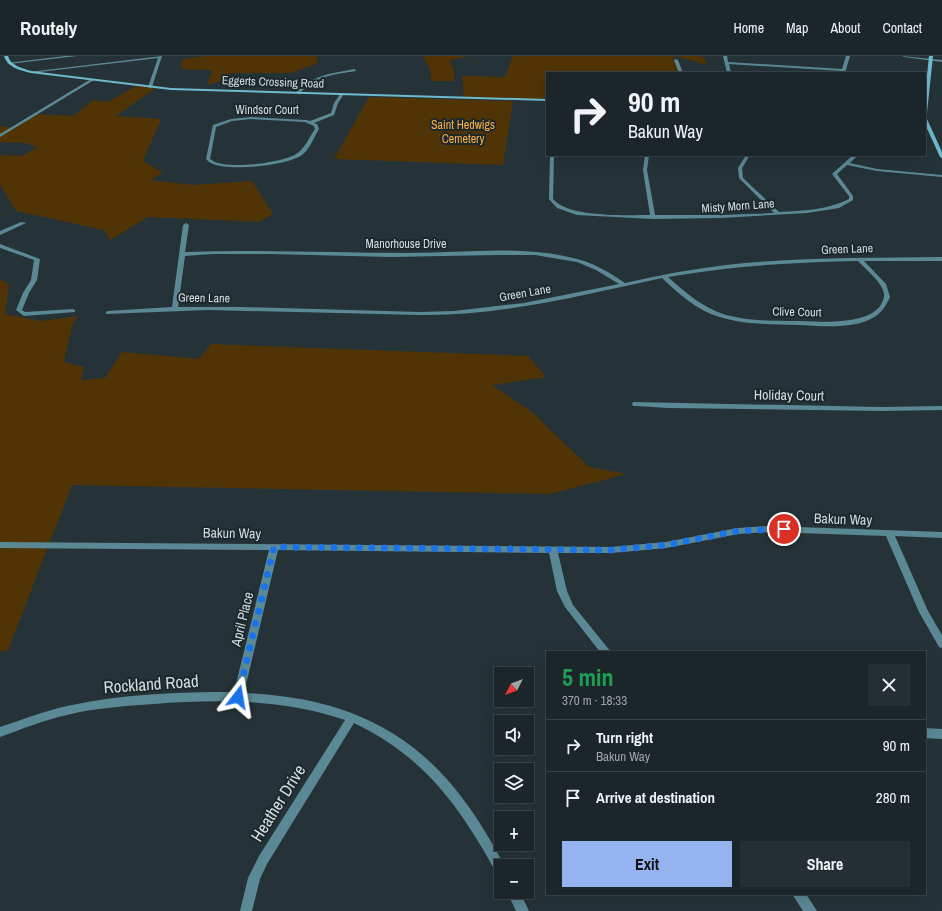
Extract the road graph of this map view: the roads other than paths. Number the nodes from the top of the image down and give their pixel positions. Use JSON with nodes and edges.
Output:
{"nodes":[{"id":1,"x":6,"y":56,"type":"edge"},
{"id":2,"x":75,"y":56,"type":"edge"},
{"id":3,"x":725,"y":56,"type":"edge"},
{"id":4,"x":848,"y":56,"type":"edge"},
{"id":5,"x":904,"y":56,"type":"edge"},
{"id":6,"x":160,"y":57,"type":"edge"},
{"id":7,"x":931,"y":58,"type":"edge"},
{"id":8,"x":676,"y":60,"type":"dead end"},
{"id":9,"x":942,"y":61,"type":"edge"},
{"id":10,"x":9,"y":63,"type":"junction"},
{"id":11,"x":726,"y":63,"type":"junction"},
{"id":12,"x":355,"y":70,"type":"dead end"},
{"id":13,"x":843,"y":71,"type":"edge"},
{"id":14,"x":31,"y":72,"type":"junction"},
{"id":15,"x":681,"y":72,"type":"edge"},
{"id":16,"x":729,"y":72,"type":"edge"},
{"id":17,"x":92,"y":80,"type":"junction"},
{"id":18,"x":150,"y":87,"type":"junction"},
{"id":19,"x":298,"y":93,"type":"junction"},
{"id":20,"x":342,"y":94,"type":"junction"},
{"id":21,"x":546,"y":100,"type":"edge"},
{"id":22,"x":926,"y":104,"type":"edge"},
{"id":23,"x":926,"y":121,"type":"edge"},
{"id":24,"x":312,"y":122,"type":"junction"},
{"id":25,"x":0,"y":136,"type":"edge"},
{"id":26,"x":552,"y":156,"type":"edge"},
{"id":27,"x":647,"y":156,"type":"edge"},
{"id":28,"x":747,"y":156,"type":"edge"},
{"id":29,"x":855,"y":156,"type":"edge"},
{"id":30,"x":942,"y":157,"type":"edge"},
{"id":31,"x":846,"y":163,"type":"junction"},
{"id":32,"x":942,"y":176,"type":"edge"},
{"id":33,"x":778,"y":213,"type":"junction"},
{"id":34,"x":653,"y":217,"type":"junction"},
{"id":35,"x":23,"y":223,"type":"dead end"},
{"id":36,"x":186,"y":224,"type":"dead end"},
{"id":37,"x":0,"y":233,"type":"edge"},
{"id":38,"x":0,"y":246,"type":"edge"},
{"id":39,"x":182,"y":254,"type":"junction"},
{"id":40,"x":942,"y":259,"type":"edge"},
{"id":41,"x":860,"y":260,"type":"junction"},
{"id":42,"x":663,"y":276,"type":"junction"},
{"id":43,"x":623,"y":284,"type":"junction"},
{"id":44,"x":175,"y":308,"type":"junction"},
{"id":45,"x":73,"y":311,"type":"dead end"},
{"id":46,"x":108,"y":313,"type":"dead end"},
{"id":47,"x":636,"y":404,"type":"dead end"},
{"id":48,"x":942,"y":408,"type":"edge"},
{"id":49,"x":889,"y":533,"type":"junction"},
{"id":50,"x":942,"y":535,"type":"edge"},
{"id":51,"x":0,"y":545,"type":"edge"},
{"id":52,"x":274,"y":547,"type":"junction"},
{"id":53,"x":553,"y":549,"type":"junction"},
{"id":54,"x":942,"y":644,"type":"edge"},
{"id":55,"x":605,"y":651,"type":"edge"},
{"id":56,"x":238,"y":697,"type":"junction"},
{"id":57,"x":352,"y":717,"type":"junction"},
{"id":58,"x":0,"y":732,"type":"edge"},
{"id":59,"x":926,"y":733,"type":"edge"},
{"id":60,"x":942,"y":734,"type":"edge"},
{"id":61,"x":495,"y":859,"type":"edge"},
{"id":62,"x":799,"y":895,"type":"edge"},
{"id":63,"x":517,"y":899,"type":"edge"},
{"id":64,"x":246,"y":911,"type":"edge"},
{"id":65,"x":523,"y":911,"type":"edge"},
{"id":66,"x":812,"y":911,"type":"edge"}],
"edges":[{"from":1,"to":10,"type":"street"},
{"from":2,"to":10,"type":"street"},
{"from":3,"to":11,"type":"street"},
{"from":4,"to":13,"type":"street"},
{"from":5,"to":7,"type":"street"},
{"from":6,"to":14,"type":"street"},
{"from":6,"to":18,"type":"street"},
{"from":7,"to":9,"type":"street"},
{"from":7,"to":22,"type":"street"},
{"from":8,"to":15,"type":"street"},
{"from":10,"to":14,"type":"street","name":"Eggerts Crossing Road"},
{"from":11,"to":13,"type":"street"},
{"from":11,"to":16,"type":"street"},
{"from":12,"to":19,"type":"street"},
{"from":14,"to":17,"type":"street","name":"Eggerts Crossing Road"},
{"from":17,"to":18,"type":"street","name":"Eggerts Crossing Road"},
{"from":17,"to":25,"type":"street"},
{"from":18,"to":19,"type":"street","name":"Eggerts Crossing Road"},
{"from":19,"to":20,"type":"street","name":"Eggerts Crossing Road"},
{"from":20,"to":21,"type":"street","name":"Eggerts Crossing Road"},
{"from":20,"to":24,"type":"street"},
{"from":23,"to":30,"type":"street"},
{"from":24,"to":24,"type":"street","name":"Windsor Court"},
{"from":26,"to":34,"type":"street","name":"Misty Morn Lane"},
{"from":27,"to":34,"type":"street"},
{"from":28,"to":33,"type":"street"},
{"from":29,"to":31,"type":"street","name":"Misty Morn Lane"},
{"from":31,"to":32,"type":"street"},
{"from":31,"to":33,"type":"street","name":"Misty Morn Lane"},
{"from":33,"to":34,"type":"street","name":"Misty Morn Lane"},
{"from":35,"to":37,"type":"street"},
{"from":36,"to":39,"type":"street"},
{"from":38,"to":45,"type":"street"},
{"from":39,"to":43,"type":"street","name":"Manorhouse Drive"},
{"from":39,"to":44,"type":"street"},
{"from":40,"to":41,"type":"street","name":"Green Lane"},
{"from":41,"to":42,"type":"street","name":"Green Lane"},
{"from":41,"to":42,"type":"street","name":"Clive Court"},
{"from":42,"to":43,"type":"street","name":"Green Lane"},
{"from":43,"to":44,"type":"street","name":"Green Lane"},
{"from":44,"to":46,"type":"street","name":"Green Lane"},
{"from":47,"to":48,"type":"street","name":"Holiday Court"},
{"from":49,"to":50,"type":"street","name":"Bakun Way"},
{"from":49,"to":53,"type":"street","name":"Bakun Way"},
{"from":49,"to":54,"type":"street"},
{"from":51,"to":52,"type":"street","name":"Bakun Way"},
{"from":52,"to":53,"type":"street","name":"Bakun Way"},
{"from":52,"to":56,"type":"street","name":"April Place"},
{"from":53,"to":55,"type":"street"},
{"from":56,"to":57,"type":"street","name":"Rockland Road"},
{"from":56,"to":58,"type":"street","name":"Rockland Road"},
{"from":57,"to":61,"type":"street","name":"Rockland Road"},
{"from":57,"to":64,"type":"street","name":"Heather Drive"},
{"from":59,"to":60,"type":"street"},
{"from":62,"to":66,"type":"street"},
{"from":63,"to":65,"type":"street"}]}
